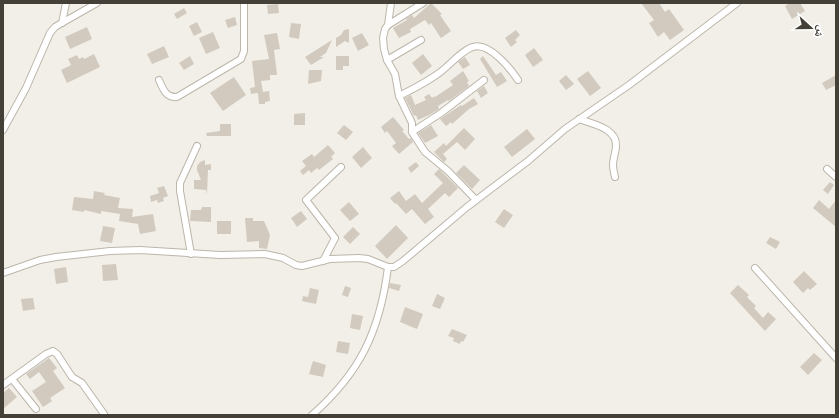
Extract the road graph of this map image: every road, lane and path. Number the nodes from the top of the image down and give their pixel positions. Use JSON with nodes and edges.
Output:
{"nodes":[{"id":1,"x":66,"y":3,"type":"edge"},
{"id":2,"x":97,"y":3,"type":"edge"},
{"id":3,"x":244,"y":3,"type":"edge"},
{"id":4,"x":391,"y":3,"type":"edge"},
{"id":5,"x":423,"y":3,"type":"edge"},
{"id":6,"x":736,"y":3,"type":"edge"},
{"id":7,"x":62,"y":23,"type":"junction"},
{"id":8,"x":388,"y":25,"type":"junction"},
{"id":9,"x":421,"y":40,"type":"dead end"},
{"id":10,"x":387,"y":60,"type":"junction"},
{"id":11,"x":159,"y":80,"type":"dead end"},
{"id":12,"x":484,"y":80,"type":"dead end"},
{"id":13,"x":518,"y":80,"type":"dead end"},
{"id":14,"x":399,"y":96,"type":"junction"},
{"id":15,"x":579,"y":119,"type":"junction"},
{"id":16,"x":3,"y":130,"type":"edge"},
{"id":17,"x":412,"y":132,"type":"junction"},
{"id":18,"x":197,"y":146,"type":"dead end"},
{"id":19,"x":341,"y":167,"type":"dead end"},
{"id":20,"x":827,"y":169,"type":"dead end"},
{"id":21,"x":615,"y":177,"type":"dead end"},
{"id":22,"x":836,"y":177,"type":"edge"},
{"id":23,"x":476,"y":200,"type":"junction"},
{"id":24,"x":192,"y":254,"type":"junction"},
{"id":25,"x":323,"y":261,"type":"junction"},
{"id":26,"x":388,"y":267,"type":"junction"},
{"id":27,"x":755,"y":268,"type":"dead end"},
{"id":28,"x":3,"y":273,"type":"edge"},
{"id":29,"x":836,"y":358,"type":"edge"},
{"id":30,"x":12,"y":379,"type":"junction"},
{"id":31,"x":3,"y":386,"type":"edge"},
{"id":32,"x":36,"y":409,"type":"dead end"},
{"id":33,"x":104,"y":414,"type":"dead end"},
{"id":34,"x":312,"y":415,"type":"edge"}],
"edges":[{"from":1,"to":7,"type":"street"},
{"from":2,"to":7,"type":"street"},
{"from":3,"to":11,"type":"street"},
{"from":4,"to":8,"type":"street"},
{"from":5,"to":8,"type":"street"},
{"from":6,"to":15,"type":"street"},
{"from":7,"to":16,"type":"street"},
{"from":8,"to":10,"type":"street"},
{"from":9,"to":10,"type":"street"},
{"from":10,"to":14,"type":"street"},
{"from":12,"to":17,"type":"street"},
{"from":13,"to":14,"type":"street"},
{"from":14,"to":17,"type":"street"},
{"from":15,"to":21,"type":"street"},
{"from":15,"to":23,"type":"street"},
{"from":17,"to":23,"type":"street"},
{"from":18,"to":24,"type":"street"},
{"from":19,"to":25,"type":"street"},
{"from":20,"to":22,"type":"street"},
{"from":23,"to":26,"type":"street"},
{"from":24,"to":25,"type":"street"},
{"from":24,"to":28,"type":"street"},
{"from":25,"to":26,"type":"street"},
{"from":26,"to":34,"type":"street"},
{"from":27,"to":29,"type":"street"},
{"from":30,"to":31,"type":"street"},
{"from":30,"to":32,"type":"street"},
{"from":30,"to":33,"type":"street"}]}
